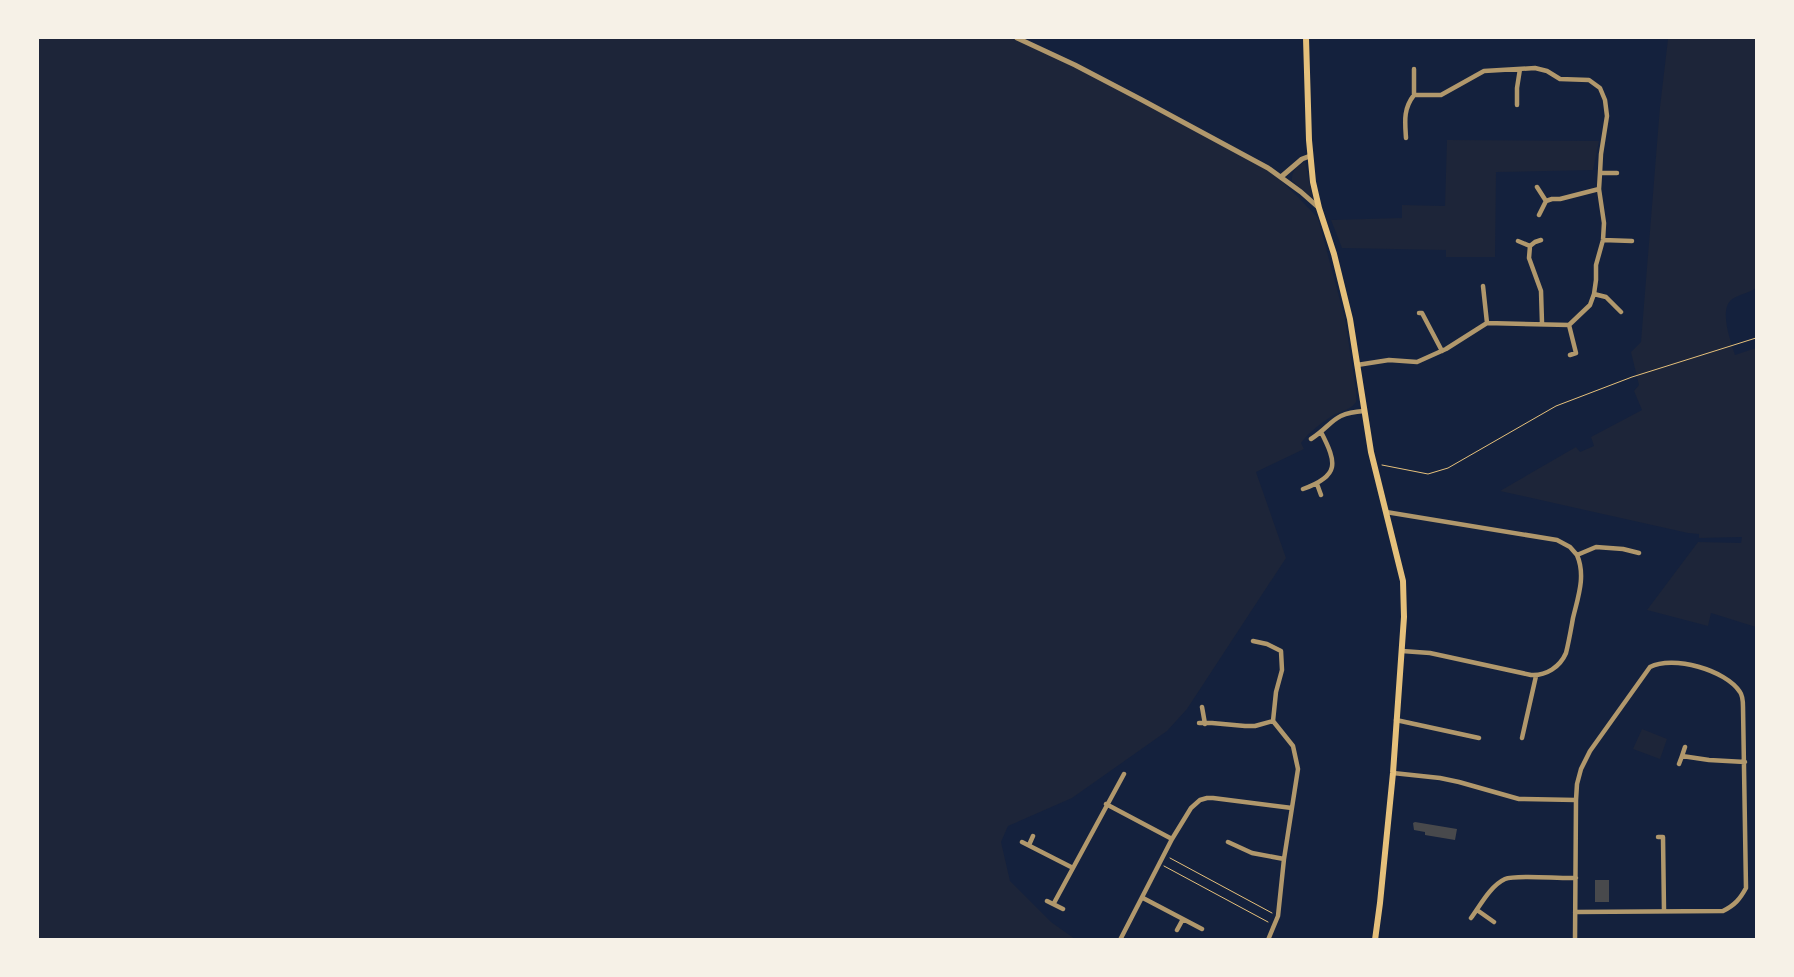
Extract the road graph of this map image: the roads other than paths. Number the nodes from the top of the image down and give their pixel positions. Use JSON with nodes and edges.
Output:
{"nodes":[{"id":1,"x":1017,"y":38,"type":"edge"},
{"id":2,"x":1306,"y":38,"type":"edge"},
{"id":3,"x":1414,"y":69,"type":"dead end"},
{"id":4,"x":1520,"y":69,"type":"junction"},
{"id":5,"x":1414,"y":96,"type":"junction"},
{"id":6,"x":1517,"y":105,"type":"dead end"},
{"id":7,"x":1406,"y":138,"type":"dead end"},
{"id":8,"x":1310,"y":156,"type":"junction"},
{"id":9,"x":1600,"y":173,"type":"junction"},
{"id":10,"x":1617,"y":173,"type":"dead end"},
{"id":11,"x":1281,"y":177,"type":"junction"},
{"id":12,"x":1537,"y":187,"type":"dead end"},
{"id":13,"x":1599,"y":189,"type":"junction"},
{"id":14,"x":1546,"y":201,"type":"junction"},
{"id":15,"x":1319,"y":208,"type":"junction"},
{"id":16,"x":1539,"y":215,"type":"dead end"},
{"id":17,"x":1541,"y":240,"type":"dead end"},
{"id":18,"x":1603,"y":240,"type":"junction"},
{"id":19,"x":1632,"y":240,"type":"dead end"},
{"id":20,"x":1518,"y":241,"type":"dead end"},
{"id":21,"x":1530,"y":246,"type":"junction"},
{"id":22,"x":1483,"y":286,"type":"dead end"},
{"id":23,"x":1594,"y":294,"type":"junction"},
{"id":24,"x":1427,"y":312,"type":"dead end"},
{"id":25,"x":1621,"y":312,"type":"dead end"},
{"id":26,"x":1486,"y":323,"type":"junction"},
{"id":27,"x":1542,"y":324,"type":"junction"},
{"id":28,"x":1569,"y":324,"type":"junction"},
{"id":29,"x":1442,"y":351,"type":"junction"},
{"id":30,"x":1570,"y":355,"type":"dead end"},
{"id":31,"x":1357,"y":365,"type":"junction"},
{"id":32,"x":1364,"y":411,"type":"junction"},
{"id":33,"x":1322,"y":432,"type":"junction"},
{"id":34,"x":1311,"y":439,"type":"dead end"},
{"id":35,"x":1317,"y":484,"type":"junction"},
{"id":36,"x":1303,"y":489,"type":"dead end"},
{"id":37,"x":1322,"y":495,"type":"dead end"},
{"id":38,"x":1386,"y":512,"type":"junction"},
{"id":39,"x":1639,"y":553,"type":"dead end"},
{"id":40,"x":1577,"y":555,"type":"junction"},
{"id":41,"x":1253,"y":641,"type":"dead end"},
{"id":42,"x":1402,"y":651,"type":"junction"},
{"id":43,"x":1536,"y":676,"type":"junction"},
{"id":44,"x":1202,"y":707,"type":"dead end"},
{"id":45,"x":1396,"y":720,"type":"junction"},
{"id":46,"x":1273,"y":721,"type":"junction"},
{"id":47,"x":1517,"y":727,"type":"dead end"},
{"id":48,"x":1525,"y":728,"type":"junction"},
{"id":49,"x":1479,"y":738,"type":"dead end"},
{"id":50,"x":1522,"y":738,"type":"dead end"},
{"id":51,"x":1684,"y":747,"type":"dead end"},
{"id":52,"x":1682,"y":756,"type":"junction"},
{"id":53,"x":1744,"y":762,"type":"junction"},
{"id":54,"x":1679,"y":764,"type":"dead end"},
{"id":55,"x":1393,"y":773,"type":"junction"},
{"id":56,"x":1124,"y":774,"type":"dead end"},
{"id":57,"x":1576,"y":800,"type":"junction"},
{"id":58,"x":1106,"y":804,"type":"junction"},
{"id":59,"x":1292,"y":808,"type":"junction"},
{"id":60,"x":1033,"y":836,"type":"dead end"},
{"id":61,"x":1658,"y":837,"type":"dead end"},
{"id":62,"x":1172,"y":839,"type":"junction"},
{"id":63,"x":1022,"y":842,"type":"dead end"},
{"id":64,"x":1228,"y":842,"type":"dead end"},
{"id":65,"x":1028,"y":846,"type":"junction"},
{"id":66,"x":1284,"y":859,"type":"junction"},
{"id":67,"x":1073,"y":868,"type":"junction"},
{"id":68,"x":1576,"y":878,"type":"junction"},
{"id":69,"x":1143,"y":898,"type":"junction"},
{"id":70,"x":1046,"y":901,"type":"dead end"},
{"id":71,"x":1054,"y":903,"type":"junction"},
{"id":72,"x":1063,"y":909,"type":"dead end"},
{"id":73,"x":1477,"y":910,"type":"junction"},
{"id":74,"x":1664,"y":911,"type":"junction"},
{"id":75,"x":1575,"y":912,"type":"junction"},
{"id":76,"x":1471,"y":918,"type":"dead end"},
{"id":77,"x":1183,"y":919,"type":"junction"},
{"id":78,"x":1494,"y":922,"type":"dead end"},
{"id":79,"x":1202,"y":929,"type":"dead end"},
{"id":80,"x":1177,"y":930,"type":"dead end"},
{"id":81,"x":1120,"y":940,"type":"edge"},
{"id":82,"x":1268,"y":940,"type":"edge"},
{"id":83,"x":1375,"y":940,"type":"edge"},
{"id":84,"x":1575,"y":940,"type":"edge"}],
"edges":[{"from":1,"to":11,"type":"street"},
{"from":2,"to":8,"type":"main road"},
{"from":3,"to":5,"type":"street"},
{"from":4,"to":5,"type":"street"},
{"from":4,"to":6,"type":"street"},
{"from":4,"to":9,"type":"street"},
{"from":5,"to":7,"type":"street"},
{"from":8,"to":11,"type":"street"},
{"from":8,"to":15,"type":"main road"},
{"from":9,"to":10,"type":"street"},
{"from":9,"to":13,"type":"street"},
{"from":11,"to":15,"type":"street"},
{"from":12,"to":14,"type":"street"},
{"from":13,"to":14,"type":"street"},
{"from":13,"to":18,"type":"street"},
{"from":14,"to":16,"type":"street"},
{"from":15,"to":31,"type":"main road"},
{"from":17,"to":21,"type":"street"},
{"from":18,"to":19,"type":"street"},
{"from":18,"to":23,"type":"street"},
{"from":20,"to":21,"type":"street"},
{"from":21,"to":27,"type":"street"},
{"from":22,"to":26,"type":"street"},
{"from":23,"to":25,"type":"street"},
{"from":23,"to":28,"type":"street"},
{"from":24,"to":29,"type":"street"},
{"from":26,"to":27,"type":"street"},
{"from":26,"to":29,"type":"street"},
{"from":27,"to":28,"type":"street"},
{"from":28,"to":30,"type":"street"},
{"from":29,"to":31,"type":"street"},
{"from":31,"to":32,"type":"main road"},
{"from":32,"to":33,"type":"street"},
{"from":32,"to":38,"type":"main road"},
{"from":33,"to":34,"type":"street"},
{"from":33,"to":35,"type":"street"},
{"from":35,"to":36,"type":"street"},
{"from":35,"to":37,"type":"street"},
{"from":38,"to":40,"type":"street"},
{"from":38,"to":42,"type":"main road"},
{"from":39,"to":40,"type":"street"},
{"from":40,"to":43,"type":"street"},
{"from":41,"to":46,"type":"street"},
{"from":42,"to":43,"type":"street"},
{"from":42,"to":45,"type":"main road"},
{"from":43,"to":48,"type":"street"},
{"from":44,"to":46,"type":"street"},
{"from":45,"to":49,"type":"street"},
{"from":45,"to":55,"type":"main road"},
{"from":46,"to":59,"type":"street"},
{"from":47,"to":48,"type":"street"},
{"from":48,"to":50,"type":"street"},
{"from":51,"to":52,"type":"street"},
{"from":52,"to":53,"type":"street"},
{"from":52,"to":54,"type":"street"},
{"from":53,"to":57,"type":"street"},
{"from":53,"to":74,"type":"street"},
{"from":55,"to":57,"type":"street"},
{"from":55,"to":83,"type":"main road"},
{"from":56,"to":58,"type":"street"},
{"from":57,"to":68,"type":"street"},
{"from":58,"to":62,"type":"street"},
{"from":58,"to":67,"type":"street"},
{"from":59,"to":62,"type":"street"},
{"from":59,"to":66,"type":"street"},
{"from":60,"to":65,"type":"street"},
{"from":61,"to":74,"type":"street"},
{"from":62,"to":69,"type":"street"},
{"from":63,"to":65,"type":"street"},
{"from":64,"to":66,"type":"street"},
{"from":65,"to":67,"type":"street"},
{"from":66,"to":82,"type":"street"},
{"from":67,"to":71,"type":"street"},
{"from":68,"to":73,"type":"street"},
{"from":68,"to":75,"type":"street"},
{"from":69,"to":77,"type":"street"},
{"from":69,"to":81,"type":"street"},
{"from":70,"to":71,"type":"street"},
{"from":71,"to":72,"type":"street"},
{"from":73,"to":76,"type":"street"},
{"from":73,"to":78,"type":"street"},
{"from":74,"to":75,"type":"street"},
{"from":75,"to":84,"type":"street"},
{"from":77,"to":79,"type":"street"},
{"from":77,"to":80,"type":"street"}]}
